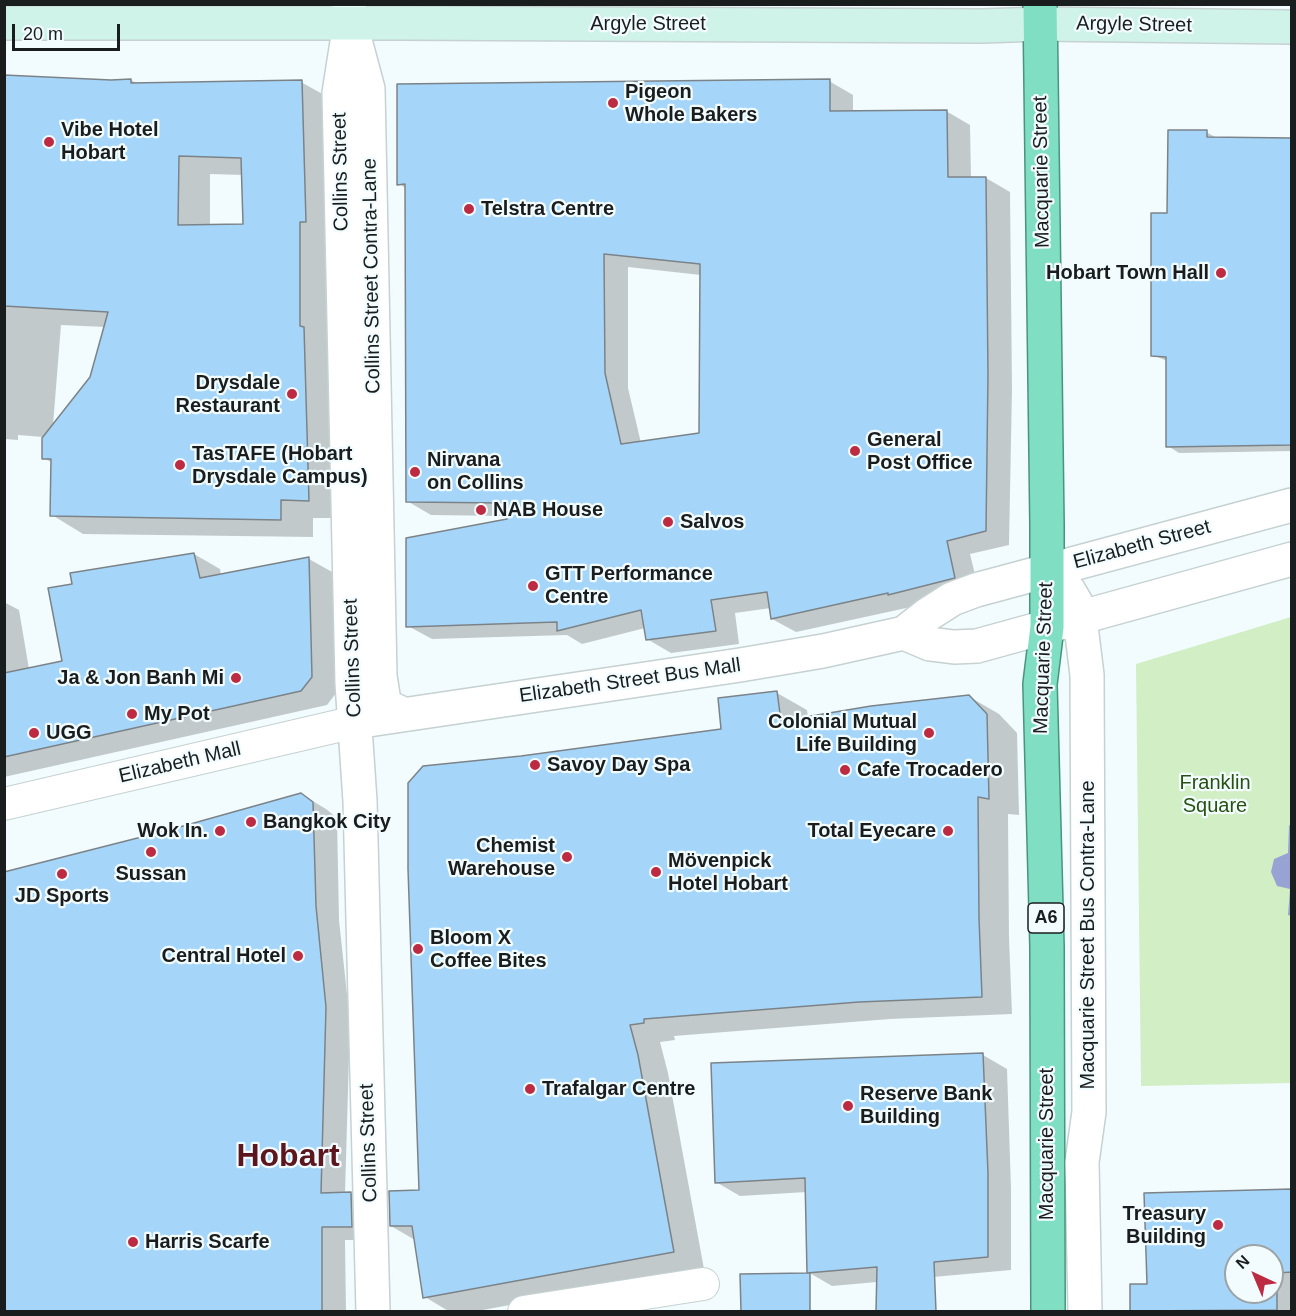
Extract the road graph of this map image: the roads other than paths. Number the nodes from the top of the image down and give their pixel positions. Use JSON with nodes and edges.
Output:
{"nodes":[{"id":1,"x":349,"y":14,"type":"edge"},
{"id":2,"x":1040,"y":14,"type":"edge"},
{"id":3,"x":4,"y":23,"type":"edge"},
{"id":4,"x":1292,"y":27,"type":"edge"},
{"id":5,"x":1292,"y":505,"type":"edge"},
{"id":6,"x":1292,"y":559,"type":"edge"},
{"id":7,"x":1047,"y":570,"type":"junction"},
{"id":8,"x":1080,"y":618,"type":"junction"},
{"id":9,"x":1047,"y":627,"type":"junction"},
{"id":10,"x":904,"y":633,"type":"junction"},
{"id":11,"x":403,"y":714,"type":"junction"},
{"id":12,"x":355,"y":722,"type":"junction"},
{"id":13,"x":4,"y":804,"type":"edge"},
{"id":14,"x":703,"y":1284,"type":"dead end"},
{"id":15,"x":374,"y":1311,"type":"edge"},
{"id":16,"x":524,"y":1311,"type":"edge"},
{"id":17,"x":1048,"y":1311,"type":"edge"},
{"id":18,"x":1085,"y":1311,"type":"edge"}],
"edges":[{"from":1,"to":2,"type":"main road","name":"Argyle Street"},
{"from":1,"to":3,"type":"main road","name":"Argyle Street"},
{"from":1,"to":11,"type":"street","name":"Collins Street Contra-Lane"},
{"from":1,"to":12,"type":"street","name":"Collins Street"},
{"from":2,"to":4,"type":"main road","name":"Argyle Street"},
{"from":2,"to":7,"type":"highway","name":"Macquarie Street","number":"A6"},
{"from":5,"to":7,"type":"street","name":"Elizabeth Street"},
{"from":6,"to":8,"type":"street"},
{"from":7,"to":8,"type":"street","name":"Macquarie Street Bus Contra-Lane"},
{"from":7,"to":9,"type":"highway","name":"Macquarie Street","number":"A6"},
{"from":7,"to":10,"type":"street","name":"Elizabeth Street"},
{"from":8,"to":9,"type":"street"},
{"from":8,"to":18,"type":"street","name":"Macquarie Street Bus Contra-Lane"},
{"from":9,"to":10,"type":"street"},
{"from":9,"to":17,"type":"highway","name":"Macquarie Street","number":"A6"},
{"from":10,"to":11,"type":"street","name":"Elizabeth Street Bus Mall"},
{"from":11,"to":12,"type":"street","name":"Elizabeth Street Bus Mall"},
{"from":12,"to":13,"type":"street","name":"Elizabeth Mall"},
{"from":12,"to":15,"type":"street","name":"Collins Street"},
{"from":14,"to":16,"type":"street"}]}
